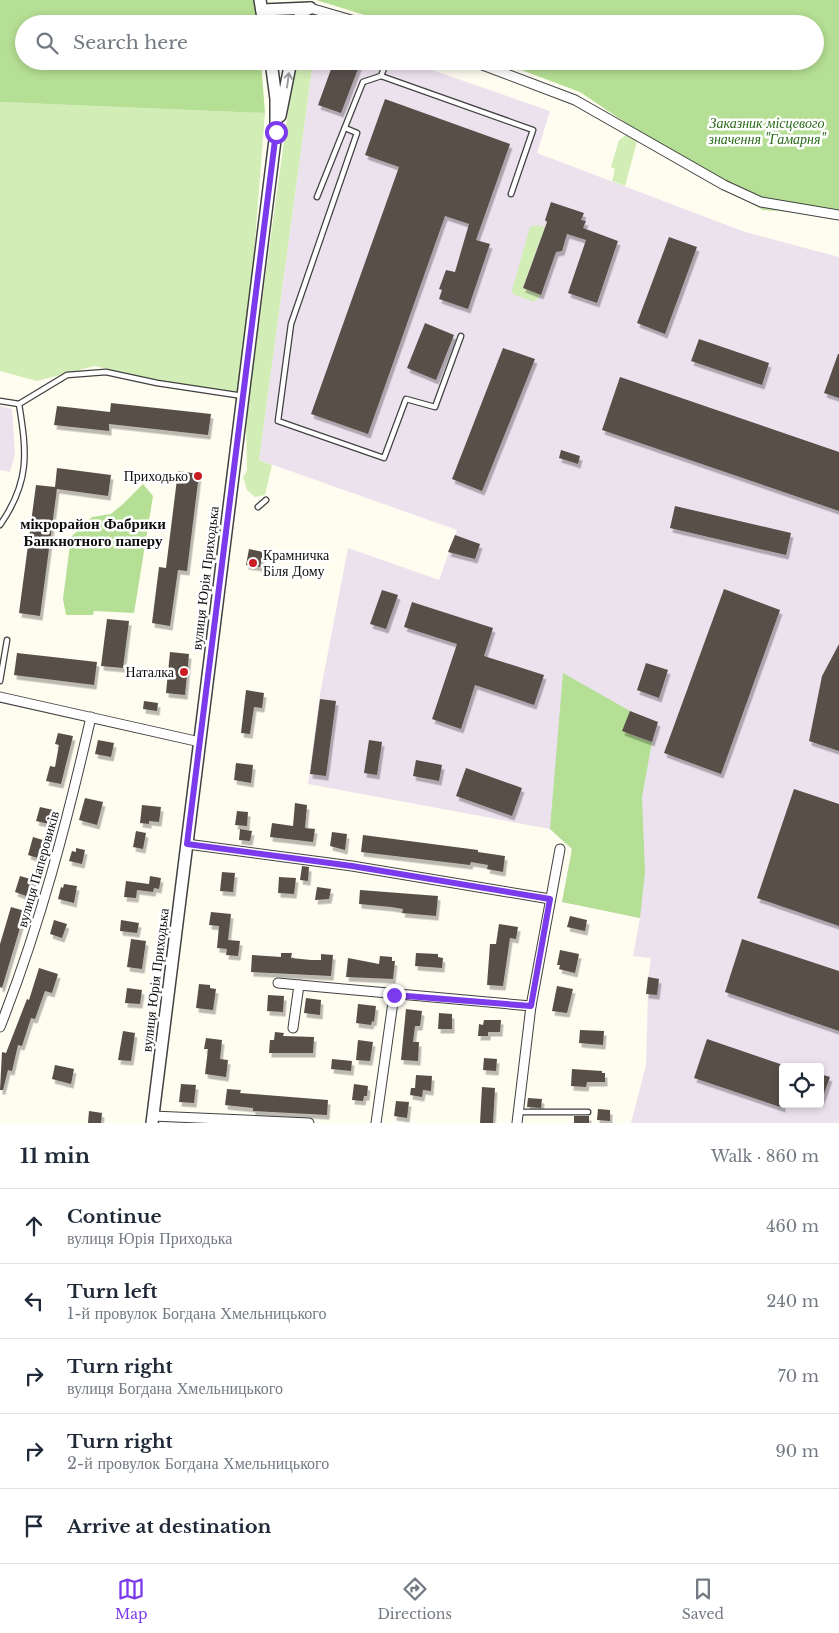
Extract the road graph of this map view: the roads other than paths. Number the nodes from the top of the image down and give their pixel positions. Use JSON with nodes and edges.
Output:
{"nodes":[{"id":1,"x":307,"y":4,"type":"edge"},
{"id":2,"x":261,"y":5,"type":"edge"},
{"id":3,"x":300,"y":15,"type":"edge"},
{"id":4,"x":339,"y":15,"type":"edge"},
{"id":5,"x":272,"y":70,"type":"edge"},
{"id":6,"x":289,"y":70,"type":"edge"},
{"id":7,"x":383,"y":70,"type":"edge"},
{"id":8,"x":496,"y":70,"type":"edge"},
{"id":9,"x":381,"y":76,"type":"junction"},
{"id":10,"x":345,"y":128,"type":"junction"},
{"id":11,"x":276,"y":129,"type":"junction"},
{"id":12,"x":510,"y":194,"type":"dead end"},
{"id":13,"x":318,"y":197,"type":"dead end"},
{"id":14,"x":839,"y":216,"type":"edge"},
{"id":15,"x":461,"y":336,"type":"dead end"},
{"id":16,"x":244,"y":396,"type":"junction"},
{"id":17,"x":0,"y":401,"type":"edge"},
{"id":18,"x":19,"y":404,"type":"junction"},
{"id":19,"x":266,"y":500,"type":"dead end"},
{"id":20,"x":258,"y":507,"type":"dead end"},
{"id":21,"x":0,"y":525,"type":"edge"},
{"id":22,"x":8,"y":640,"type":"dead end"},
{"id":23,"x":0,"y":681,"type":"edge"},
{"id":24,"x":0,"y":698,"type":"edge"},
{"id":25,"x":91,"y":717,"type":"junction"},
{"id":26,"x":200,"y":742,"type":"junction"},
{"id":27,"x":187,"y":844,"type":"junction"},
{"id":28,"x":560,"y":849,"type":"dead end"},
{"id":29,"x":550,"y":899,"type":"junction"},
{"id":30,"x":278,"y":983,"type":"dead end"},
{"id":31,"x":298,"y":985,"type":"junction"},
{"id":32,"x":394,"y":995,"type":"junction"},
{"id":33,"x":531,"y":1006,"type":"junction"},
{"id":34,"x":0,"y":1027,"type":"edge"},
{"id":35,"x":293,"y":1028,"type":"dead end"},
{"id":36,"x":518,"y":1112,"type":"junction"},
{"id":37,"x":588,"y":1112,"type":"dead end"},
{"id":38,"x":152,"y":1120,"type":"edge"},
{"id":39,"x":309,"y":1123,"type":"edge"},
{"id":40,"x":376,"y":1123,"type":"edge"},
{"id":41,"x":516,"y":1123,"type":"edge"}],
"edges":[{"from":1,"to":2,"type":"street"},
{"from":1,"to":3,"type":"street"},
{"from":1,"to":4,"type":"street"},
{"from":5,"to":11,"type":"street"},
{"from":11,"to":6,"type":"street","one_way":true},
{"from":7,"to":9,"type":"lane"},
{"from":8,"to":14,"type":"street"},
{"from":9,"to":10,"type":"lane"},
{"from":9,"to":12,"type":"lane"},
{"from":10,"to":13,"type":"lane"},
{"from":10,"to":15,"type":"lane"},
{"from":11,"to":16,"type":"street","name":"вулиця Юрія Приходька"},
{"from":16,"to":18,"type":"lane"},
{"from":16,"to":26,"type":"street","name":"вулиця Юрія Приходька"},
{"from":17,"to":18,"type":"lane"},
{"from":18,"to":21,"type":"lane"},
{"from":19,"to":20,"type":"lane"},
{"from":22,"to":23,"type":"lane"},
{"from":24,"to":25,"type":"street"},
{"from":25,"to":26,"type":"street"},
{"from":25,"to":34,"type":"street","name":"вулиця Паперовиків"},
{"from":26,"to":27,"type":"street","name":"вулиця Юрія Приходька"},
{"from":27,"to":29,"type":"street"},
{"from":27,"to":38,"type":"street","name":"вулиця Юрія Приходька"},
{"from":28,"to":29,"type":"street"},
{"from":29,"to":33,"type":"street"},
{"from":30,"to":31,"type":"street"},
{"from":31,"to":32,"type":"street"},
{"from":31,"to":35,"type":"street"},
{"from":32,"to":33,"type":"street"},
{"from":32,"to":40,"type":"street"},
{"from":33,"to":36,"type":"street"},
{"from":36,"to":37,"type":"lane"},
{"from":36,"to":41,"type":"street"},
{"from":38,"to":39,"type":"street"}]}
